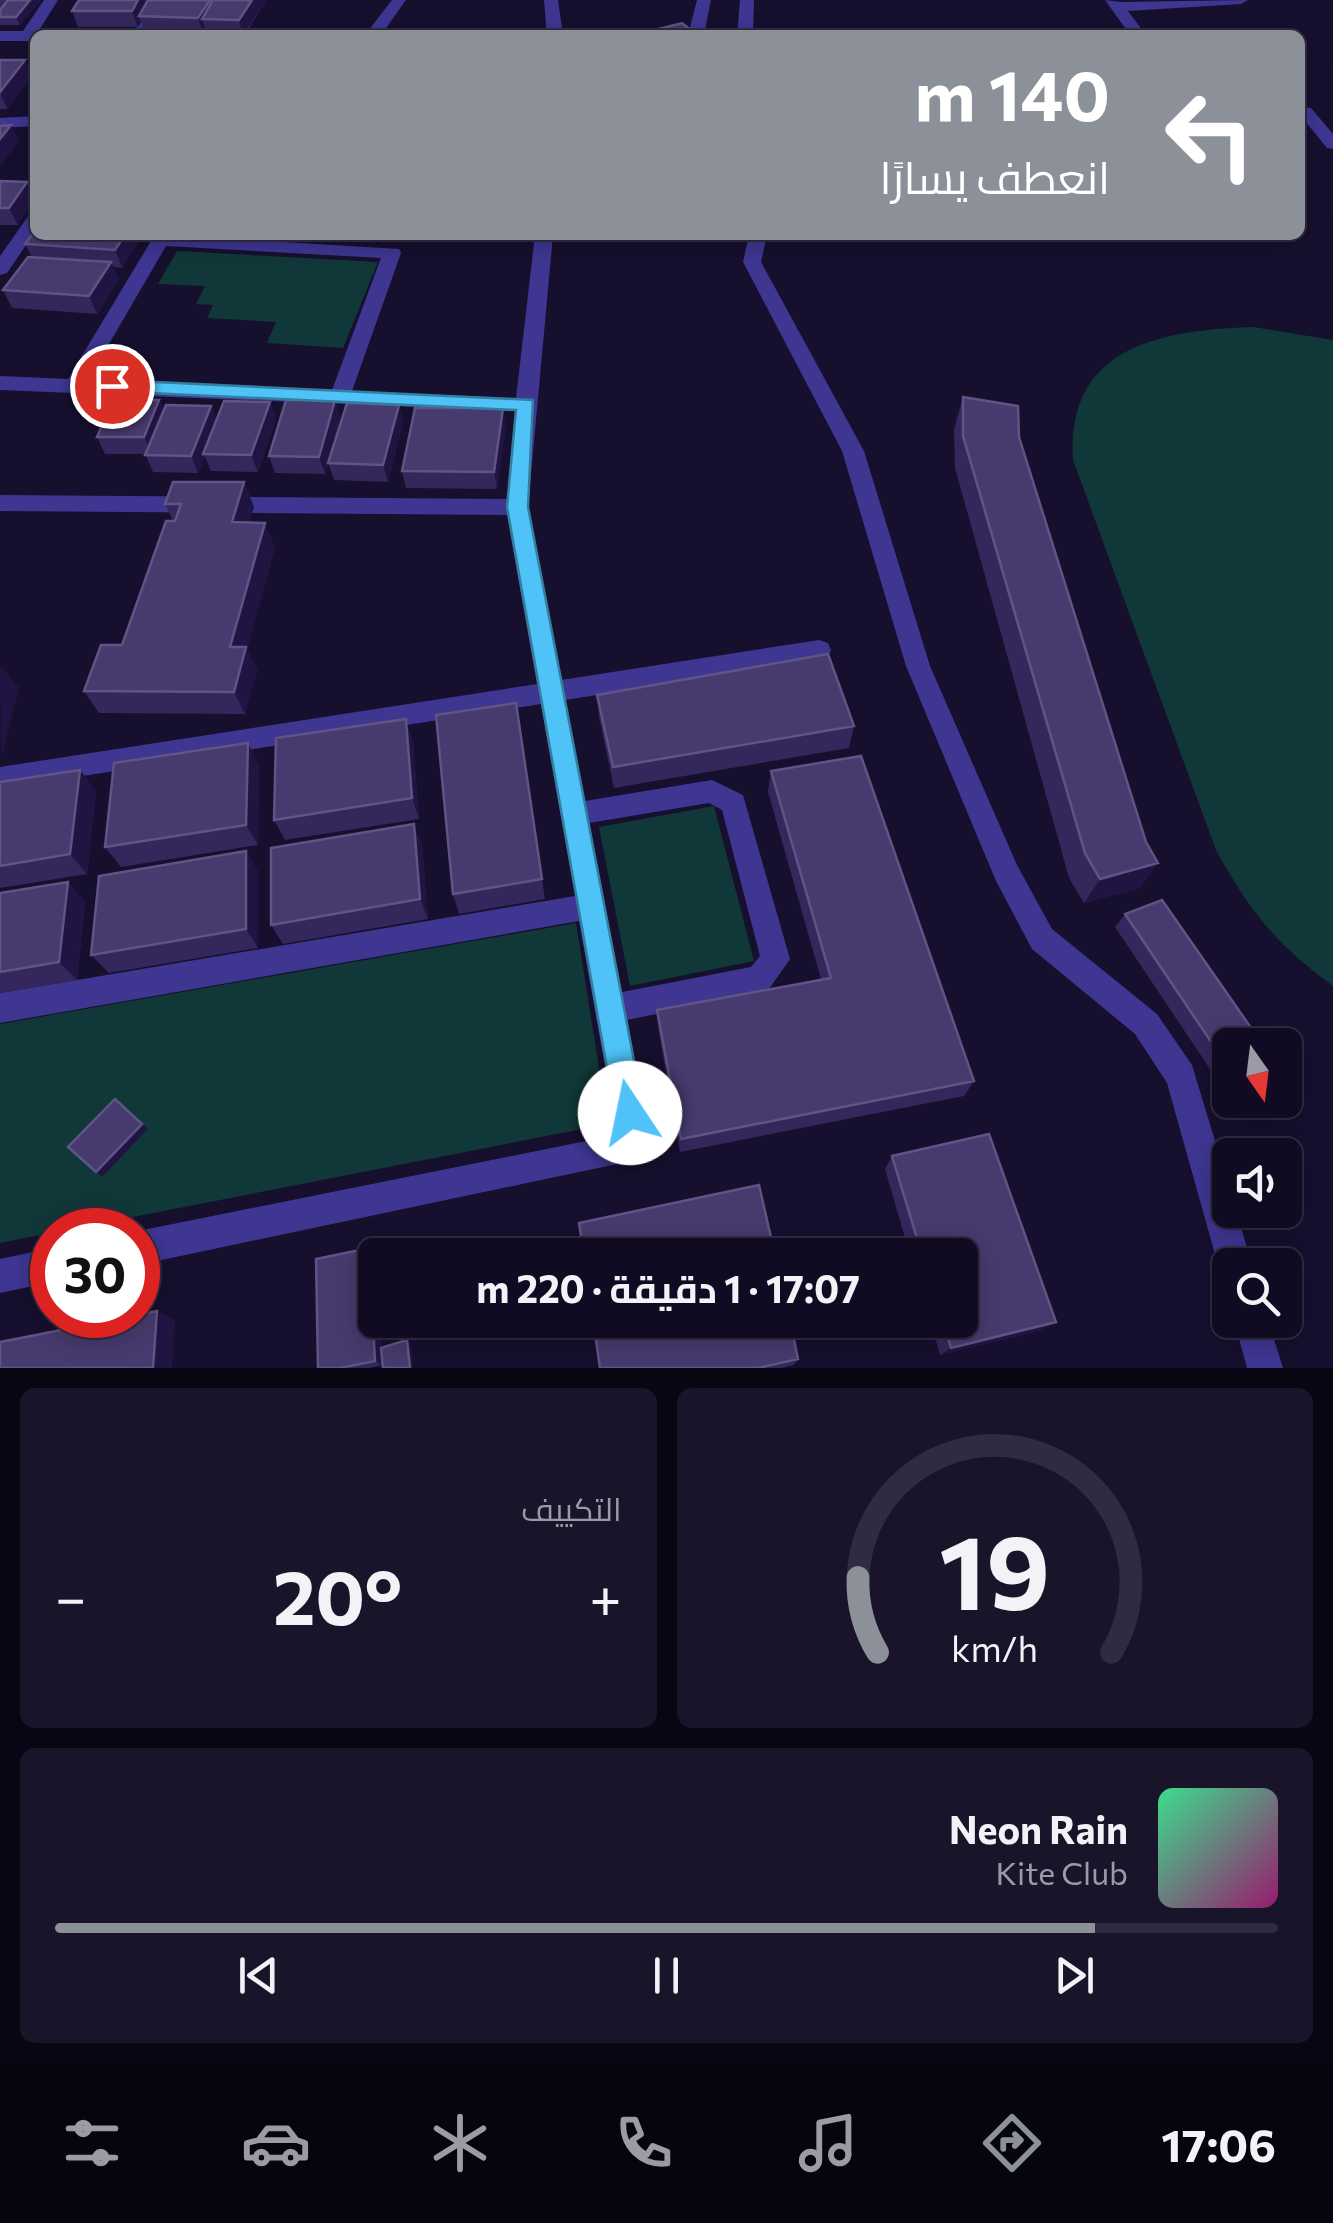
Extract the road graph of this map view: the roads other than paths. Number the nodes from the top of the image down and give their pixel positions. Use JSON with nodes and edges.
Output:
{"nodes":[{"id":1,"x":51,"y":0,"type":"edge"},
{"id":2,"x":158,"y":0,"type":"edge"},
{"id":3,"x":399,"y":0,"type":"edge"},
{"id":4,"x":551,"y":0,"type":"edge"},
{"id":5,"x":704,"y":0,"type":"edge"},
{"id":6,"x":747,"y":0,"type":"edge"},
{"id":7,"x":1241,"y":0,"type":"edge"},
{"id":8,"x":1115,"y":3,"type":"edge"},
{"id":9,"x":35,"y":30,"type":"edge"},
{"id":10,"x":142,"y":30,"type":"edge"},
{"id":11,"x":377,"y":30,"type":"edge"},
{"id":12,"x":554,"y":30,"type":"edge"},
{"id":13,"x":697,"y":30,"type":"edge"},
{"id":14,"x":745,"y":30,"type":"edge"},
{"id":15,"x":1134,"y":30,"type":"edge"},
{"id":16,"x":0,"y":36,"type":"edge"},
{"id":17,"x":30,"y":36,"type":"edge"},
{"id":18,"x":1333,"y":110,"type":"edge"},
{"id":19,"x":1305,"y":111,"type":"edge"},
{"id":20,"x":1305,"y":115,"type":"edge"},
{"id":21,"x":30,"y":121,"type":"edge"},
{"id":22,"x":0,"y":123,"type":"edge"},
{"id":23,"x":1333,"y":144,"type":"edge"},
{"id":24,"x":30,"y":224,"type":"edge"},
{"id":25,"x":543,"y":240,"type":"edge"},
{"id":26,"x":757,"y":240,"type":"edge"},
{"id":27,"x":8,"y":245,"type":"edge"},
{"id":28,"x":0,"y":269,"type":"edge"},
{"id":29,"x":0,"y":383,"type":"edge"},
{"id":30,"x":74,"y":385,"type":"junction"},
{"id":31,"x":339,"y":398,"type":"junction"},
{"id":32,"x":526,"y":404,"type":"junction"},
{"id":33,"x":0,"y":503,"type":"edge"},
{"id":34,"x":518,"y":507,"type":"junction"},
{"id":35,"x":819,"y":650,"type":"dead end"},
{"id":36,"x":553,"y":691,"type":"junction"},
{"id":37,"x":0,"y":778,"type":"edge"},
{"id":38,"x":576,"y":814,"type":"junction"},
{"id":39,"x":591,"y":906,"type":"junction"},
{"id":40,"x":0,"y":1008,"type":"edge"},
{"id":41,"x":610,"y":1008,"type":"junction"},
{"id":42,"x":160,"y":1244,"type":"edge"},
{"id":43,"x":1231,"y":1248,"type":"edge"},
{"id":44,"x":30,"y":1270,"type":"edge"},
{"id":45,"x":0,"y":1276,"type":"edge"},
{"id":46,"x":1257,"y":1338,"type":"edge"},
{"id":47,"x":1266,"y":1368,"type":"edge"}],
"edges":[{"from":1,"to":9,"type":"street"},
{"from":2,"to":10,"type":"street"},
{"from":3,"to":11,"type":"street"},
{"from":4,"to":12,"type":"street"},
{"from":5,"to":13,"type":"street"},
{"from":6,"to":14,"type":"street"},
{"from":7,"to":8,"type":"street"},
{"from":8,"to":15,"type":"street"},
{"from":16,"to":17,"type":"street"},
{"from":18,"to":19,"type":"street"},
{"from":20,"to":23,"type":"street"},
{"from":21,"to":22,"type":"street"},
{"from":24,"to":27,"type":"street"},
{"from":25,"to":32,"type":"street"},
{"from":26,"to":43,"type":"street"},
{"from":27,"to":28,"type":"street"},
{"from":29,"to":30,"type":"street"},
{"from":30,"to":31,"type":"street"},
{"from":30,"to":31,"type":"street"},
{"from":31,"to":32,"type":"street"},
{"from":32,"to":34,"type":"street"},
{"from":33,"to":34,"type":"street"},
{"from":34,"to":36,"type":"street"},
{"from":35,"to":36,"type":"street"},
{"from":36,"to":37,"type":"street"},
{"from":36,"to":38,"type":"street"},
{"from":38,"to":39,"type":"street"},
{"from":38,"to":41,"type":"street"},
{"from":39,"to":40,"type":"street"},
{"from":39,"to":41,"type":"street"},
{"from":41,"to":42,"type":"street"},
{"from":44,"to":45,"type":"street"},
{"from":46,"to":47,"type":"street"}]}
